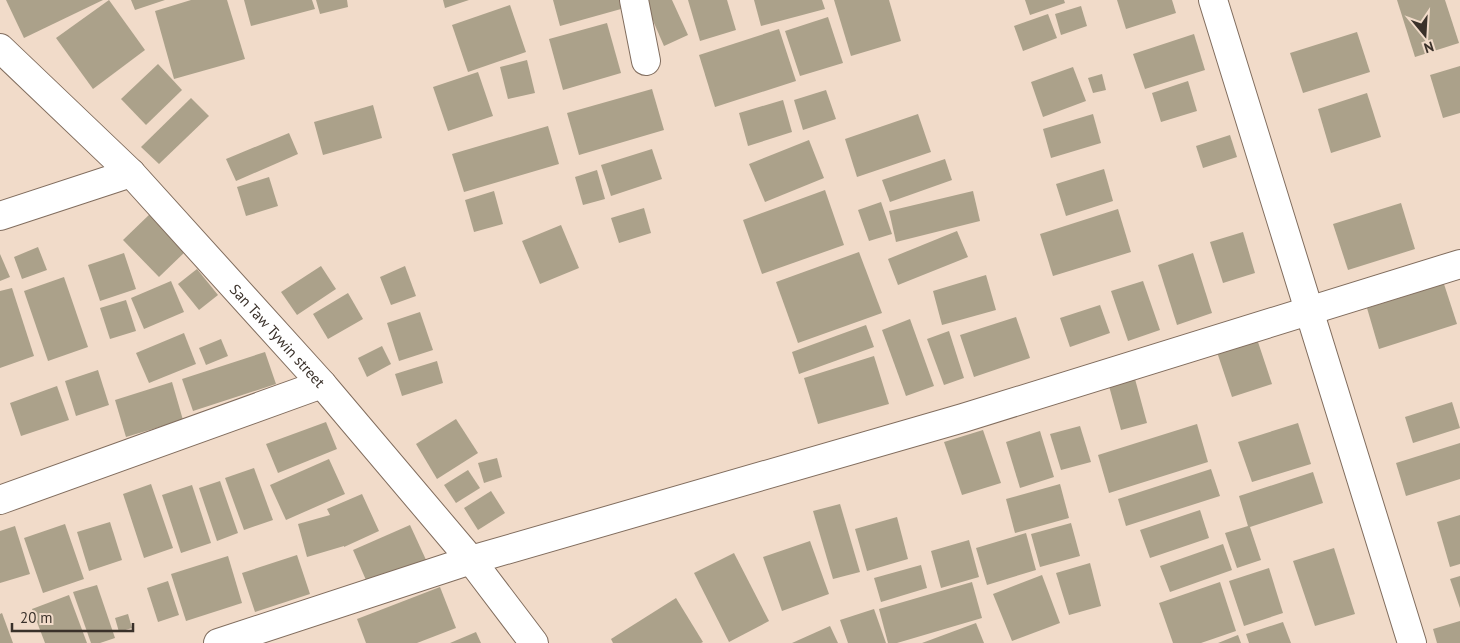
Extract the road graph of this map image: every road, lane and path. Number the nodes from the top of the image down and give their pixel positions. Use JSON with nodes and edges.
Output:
{"nodes":[{"id":1,"x":634,"y":0,"type":"edge"},
{"id":2,"x":1214,"y":0,"type":"edge"},
{"id":3,"x":0,"y":48,"type":"edge"},
{"id":4,"x":646,"y":61,"type":"dead end"},
{"id":5,"x":131,"y":173,"type":"junction"},
{"id":6,"x":0,"y":216,"type":"edge"},
{"id":7,"x":1460,"y":264,"type":"edge"},
{"id":8,"x":1309,"y":311,"type":"junction"},
{"id":9,"x":322,"y":384,"type":"junction"},
{"id":10,"x":0,"y":500,"type":"edge"},
{"id":11,"x":471,"y":560,"type":"junction"},
{"id":12,"x":218,"y":643,"type":"edge"},
{"id":13,"x":534,"y":643,"type":"edge"},
{"id":14,"x":1412,"y":643,"type":"edge"}],
"edges":[{"from":1,"to":4,"type":"street"},
{"from":2,"to":8,"type":"street"},
{"from":3,"to":5,"type":"street","name":"San Taw Tywin street"},
{"from":5,"to":6,"type":"street"},
{"from":5,"to":9,"type":"street","name":"San Taw Tywin street"},
{"from":7,"to":8,"type":"street"},
{"from":8,"to":11,"type":"street"},
{"from":8,"to":14,"type":"street"},
{"from":9,"to":10,"type":"street"},
{"from":9,"to":11,"type":"street","name":"San Taw Tywin street"},
{"from":11,"to":12,"type":"street"},
{"from":11,"to":13,"type":"street","name":"San Taw Tywin street"}]}
